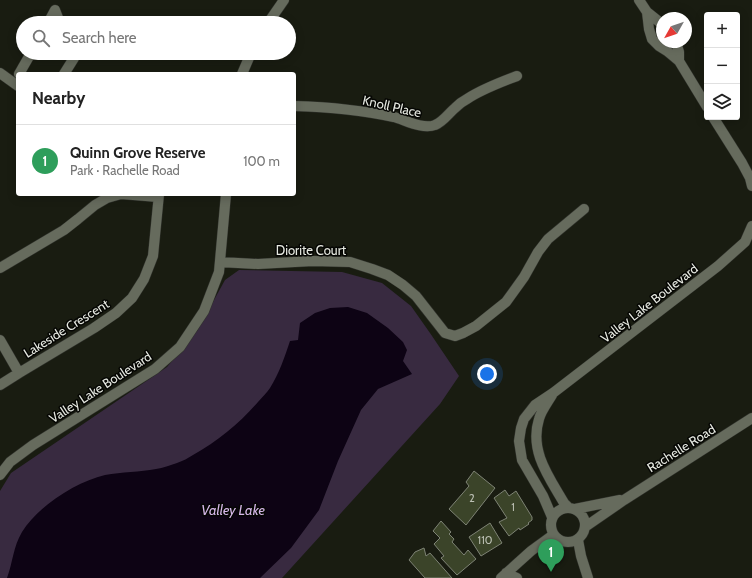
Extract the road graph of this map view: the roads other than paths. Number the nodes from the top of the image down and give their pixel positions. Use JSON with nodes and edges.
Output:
{"nodes":[{"id":1,"x":284,"y":0,"type":"edge"},
{"id":2,"x":639,"y":0,"type":"edge"},
{"id":3,"x":647,"y":12,"type":"junction"},
{"id":4,"x":52,"y":16,"type":"edge"},
{"id":5,"x":57,"y":16,"type":"edge"},
{"id":6,"x":273,"y":16,"type":"edge"},
{"id":7,"x":656,"y":19,"type":"edge"},
{"id":8,"x":678,"y":48,"type":"edge"},
{"id":9,"x":27,"y":60,"type":"edge"},
{"id":10,"x":73,"y":60,"type":"edge"},
{"id":11,"x":248,"y":60,"type":"edge"},
{"id":12,"x":679,"y":61,"type":"junction"},
{"id":13,"x":21,"y":72,"type":"edge"},
{"id":14,"x":65,"y":72,"type":"edge"},
{"id":15,"x":243,"y":72,"type":"edge"},
{"id":16,"x":0,"y":73,"type":"edge"},
{"id":17,"x":517,"y":76,"type":"dead end"},
{"id":18,"x":16,"y":80,"type":"edge"},
{"id":19,"x":704,"y":102,"type":"edge"},
{"id":20,"x":296,"y":106,"type":"edge"},
{"id":21,"x":715,"y":120,"type":"edge"},
{"id":22,"x":752,"y":186,"type":"edge"},
{"id":23,"x":114,"y":196,"type":"edge"},
{"id":24,"x":159,"y":196,"type":"edge"},
{"id":25,"x":226,"y":196,"type":"edge"},
{"id":26,"x":584,"y":209,"type":"dead end"},
{"id":27,"x":752,"y":226,"type":"edge"},
{"id":28,"x":220,"y":262,"type":"junction"},
{"id":29,"x":0,"y":268,"type":"edge"},
{"id":30,"x":0,"y":340,"type":"edge"},
{"id":31,"x":19,"y":373,"type":"junction"},
{"id":32,"x":0,"y":385,"type":"edge"},
{"id":33,"x":553,"y":393,"type":"junction"},
{"id":34,"x":752,"y":418,"type":"edge"},
{"id":35,"x":538,"y":453,"type":"junction"},
{"id":36,"x":521,"y":454,"type":"junction"},
{"id":37,"x":0,"y":475,"type":"edge"},
{"id":38,"x":624,"y":500,"type":"junction"},
{"id":39,"x":572,"y":509,"type":"junction"},
{"id":40,"x":552,"y":517,"type":"junction"},
{"id":41,"x":585,"y":527,"type":"junction"},
{"id":42,"x":553,"y":535,"type":"junction"},
{"id":43,"x":578,"y":540,"type":"junction"},
{"id":44,"x":504,"y":575,"type":"edge"},
{"id":45,"x":517,"y":578,"type":"edge"},
{"id":46,"x":588,"y":578,"type":"edge"}],
"edges":[{"from":1,"to":6,"type":"street"},
{"from":2,"to":3,"type":"street"},
{"from":3,"to":7,"type":"street"},
{"from":3,"to":12,"type":"street"},
{"from":4,"to":5,"type":"street"},
{"from":8,"to":12,"type":"street"},
{"from":9,"to":13,"type":"street"},
{"from":10,"to":14,"type":"street"},
{"from":11,"to":15,"type":"street"},
{"from":12,"to":19,"type":"street"},
{"from":16,"to":18,"type":"street"},
{"from":17,"to":20,"type":"street","name":"Knoll Place"},
{"from":21,"to":22,"type":"street"},
{"from":23,"to":29,"type":"street"},
{"from":24,"to":31,"type":"street","name":"Lakeside Crescent"},
{"from":25,"to":28,"type":"street","name":"Valley Lake Boulevard"},
{"from":26,"to":28,"type":"street","name":"Diorite Court"},
{"from":27,"to":33,"type":"street","name":"Valley Lake Boulevard"},
{"from":28,"to":37,"type":"street","name":"Valley Lake Boulevard"},
{"from":30,"to":31,"type":"street"},
{"from":31,"to":32,"type":"street","name":"Lakeside Crescent"},
{"from":33,"to":35,"type":"street","name":"Valley Lake Boulevard"},
{"from":33,"to":36,"type":"street","name":"Valley Lake Boulevard"},
{"from":34,"to":38,"type":"street","name":"Rachelle Road"},
{"from":35,"to":36,"type":"street"},
{"from":35,"to":39,"type":"street","name":"Valley Lake Boulevard"},
{"from":36,"to":40,"type":"street","name":"Valley Lake Boulevard"},
{"from":38,"to":39,"type":"street","name":"Rachelle Road"},
{"from":38,"to":41,"type":"street","name":"Rachelle Road"},
{"from":39,"to":40,"type":"street"},
{"from":39,"to":41,"type":"street"},
{"from":40,"to":42,"type":"street"},
{"from":41,"to":43,"type":"street"},
{"from":42,"to":43,"type":"street"},
{"from":42,"to":44,"type":"street"},
{"from":43,"to":46,"type":"street"},
{"from":44,"to":45,"type":"street"}]}
